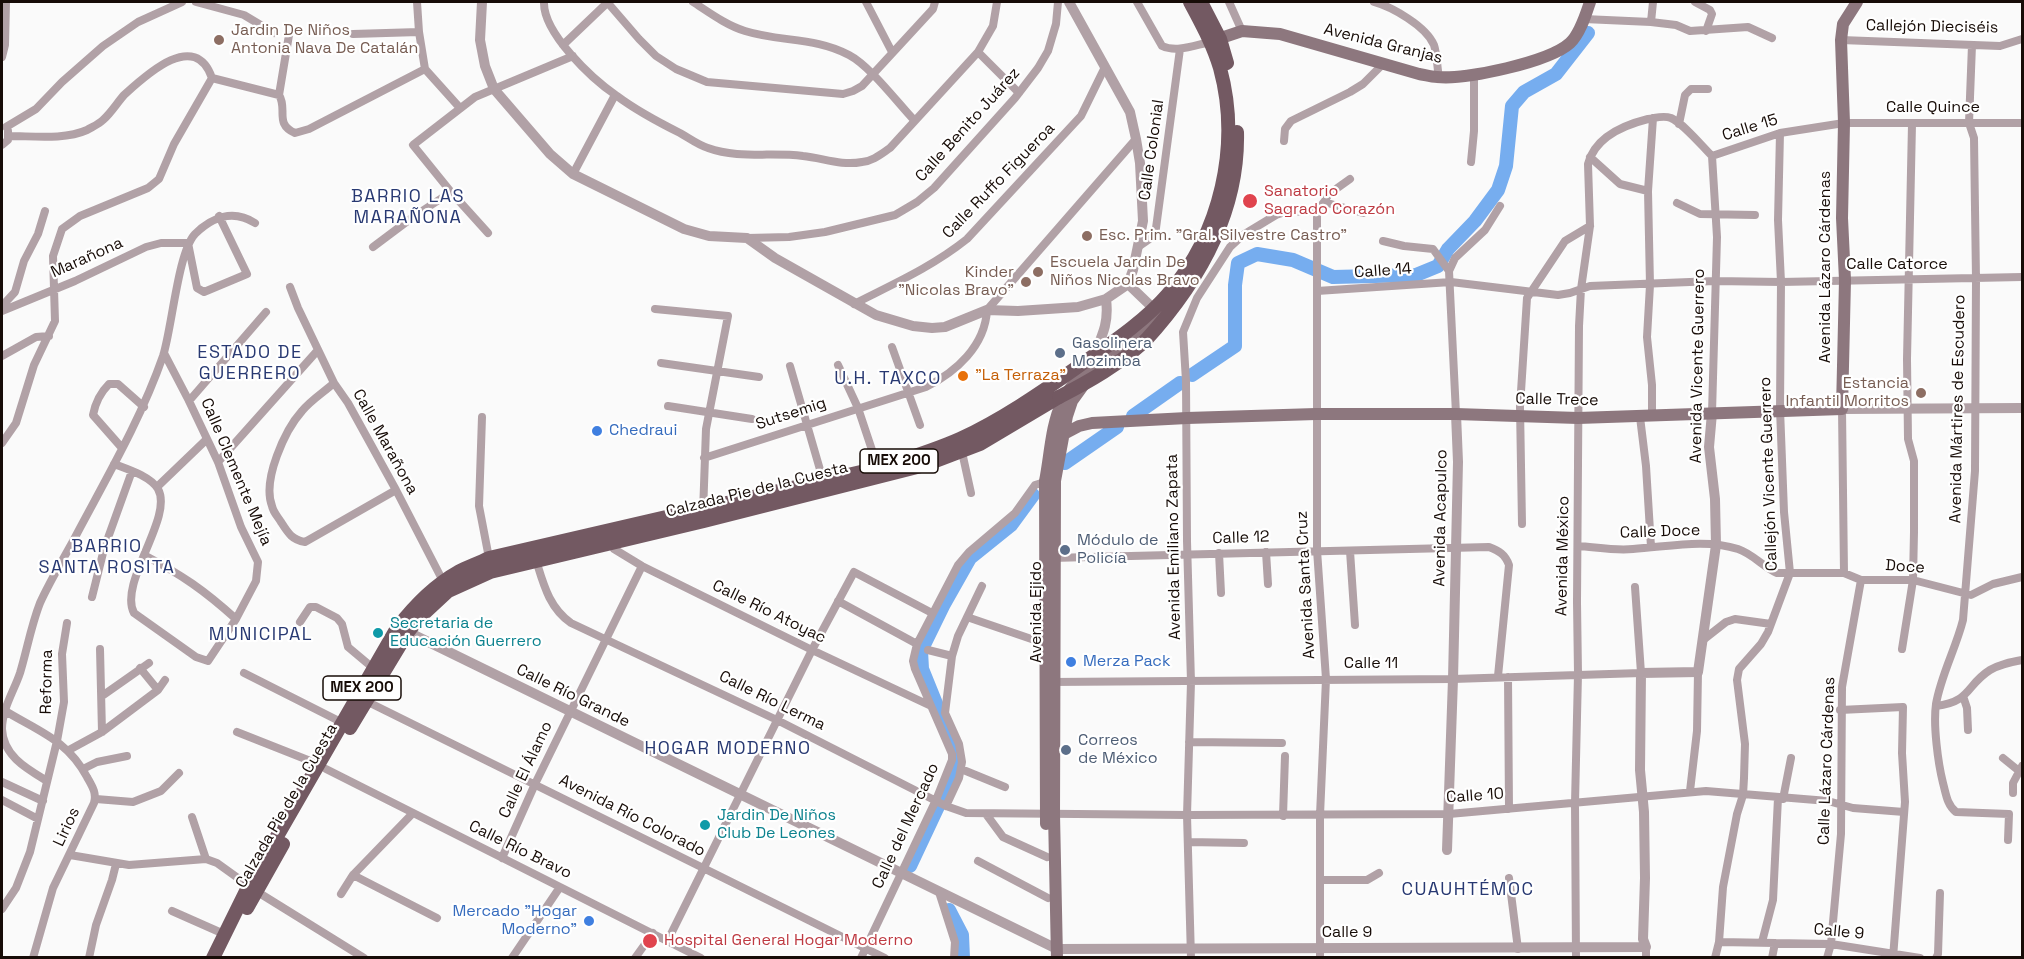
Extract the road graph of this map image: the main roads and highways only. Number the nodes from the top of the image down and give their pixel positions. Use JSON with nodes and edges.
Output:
{"nodes":[{"id":1,"x":1190,"y":2,"type":"edge"},
{"id":2,"x":1590,"y":2,"type":"edge"},
{"id":3,"x":1857,"y":2,"type":"edge"},
{"id":4,"x":1206,"y":5,"type":"edge"},
{"id":5,"x":1216,"y":40,"type":"junction"},
{"id":6,"x":1154,"y":309,"type":"junction"},
{"id":7,"x":1170,"y":312,"type":"junction"},
{"id":8,"x":1059,"y":396,"type":"junction"},
{"id":9,"x":1842,"y":409,"type":"joint"},
{"id":10,"x":1092,"y":423,"type":"junction"},
{"id":11,"x":1062,"y":435,"type":"junction"},
{"id":12,"x":1050,"y":481,"type":"junction"},
{"id":13,"x":703,"y":515,"type":"junction"},
{"id":14,"x":534,"y":554,"type":"junction"},
{"id":15,"x":446,"y":586,"type":"junction"},
{"id":16,"x":322,"y":766,"type":"junction"},
{"id":17,"x":1050,"y":814,"type":"junction"},
{"id":18,"x":253,"y":888,"type":"junction"},
{"id":19,"x":1053,"y":952,"type":"edge"},
{"id":20,"x":213,"y":957,"type":"edge"},
{"id":21,"x":221,"y":957,"type":"edge"}],
"edges":[{"from":1,"to":5,"type":"main road","name":"Calzada Pie de la Cuesta","number":"MEX 200"},
{"from":2,"to":5,"type":"main road","name":"Avenida Granjas"},
{"from":3,"to":9,"type":"main road","name":"Avenida Lázaro Cárdenas"},
{"from":4,"to":5,"type":"main road","name":"Calzada Pie de la Cuesta","number":"MEX 200"},
{"from":5,"to":6,"type":"main road","name":"Calzada Pie de la Cuesta","number":"MEX 200"},
{"from":5,"to":7,"type":"main road","name":"Calzada Pie de la Cuesta","number":"MEX 200"},
{"from":6,"to":8,"type":"main road","name":"Calzada Pie de la Cuesta","number":"MEX 200"},
{"from":6,"to":12,"type":"main road","name":"Avenida Ejido"},
{"from":7,"to":8,"type":"main road","name":"Avenida Ejido"},
{"from":7,"to":8,"type":"main road","name":"Calzada Pie de la Cuesta","number":"MEX 200","bridge":true},
{"from":8,"to":10,"type":"main road"},
{"from":8,"to":11,"type":"main road","name":"Avenida Ejido"},
{"from":8,"to":13,"type":"main road","name":"Calzada Pie de la Cuesta","number":"MEX 200"},
{"from":8,"to":13,"type":"main road","name":"Calzada Pie de la Cuesta","number":"MEX 200"},
{"from":9,"to":10,"type":"main road","name":"Calle Trece"},
{"from":10,"to":11,"type":"main road","name":"Calle Trece"},
{"from":11,"to":12,"type":"main road","name":"Avenida Ejido"},
{"from":12,"to":17,"type":"main road","name":"Avenida Ejido"},
{"from":13,"to":14,"type":"main road","name":"Calzada Pie de la Cuesta","number":"MEX 200"},
{"from":14,"to":15,"type":"main road","name":"Calzada Pie de la Cuesta","number":"MEX 200"},
{"from":14,"to":15,"type":"main road","name":"Calzada Pie de la Cuesta","number":"MEX 200"},
{"from":15,"to":16,"type":"main road","name":"Calzada Pie de la Cuesta","number":"MEX 200"},
{"from":15,"to":16,"type":"main road","name":"Calzada Pie de la Cuesta","number":"MEX 200"},
{"from":16,"to":18,"type":"main road","name":"Calzada Pie de la Cuesta","number":"MEX 200"},
{"from":17,"to":19,"type":"main road","name":"Avenida Ejido"},
{"from":17,"to":19,"type":"main road","name":"Avenida Ejido"},
{"from":18,"to":20,"type":"main road","name":"Calzada Pie de la Cuesta","number":"MEX 200"},
{"from":18,"to":21,"type":"main road","name":"Calzada Pie de la Cuesta","number":"MEX 200"}]}
